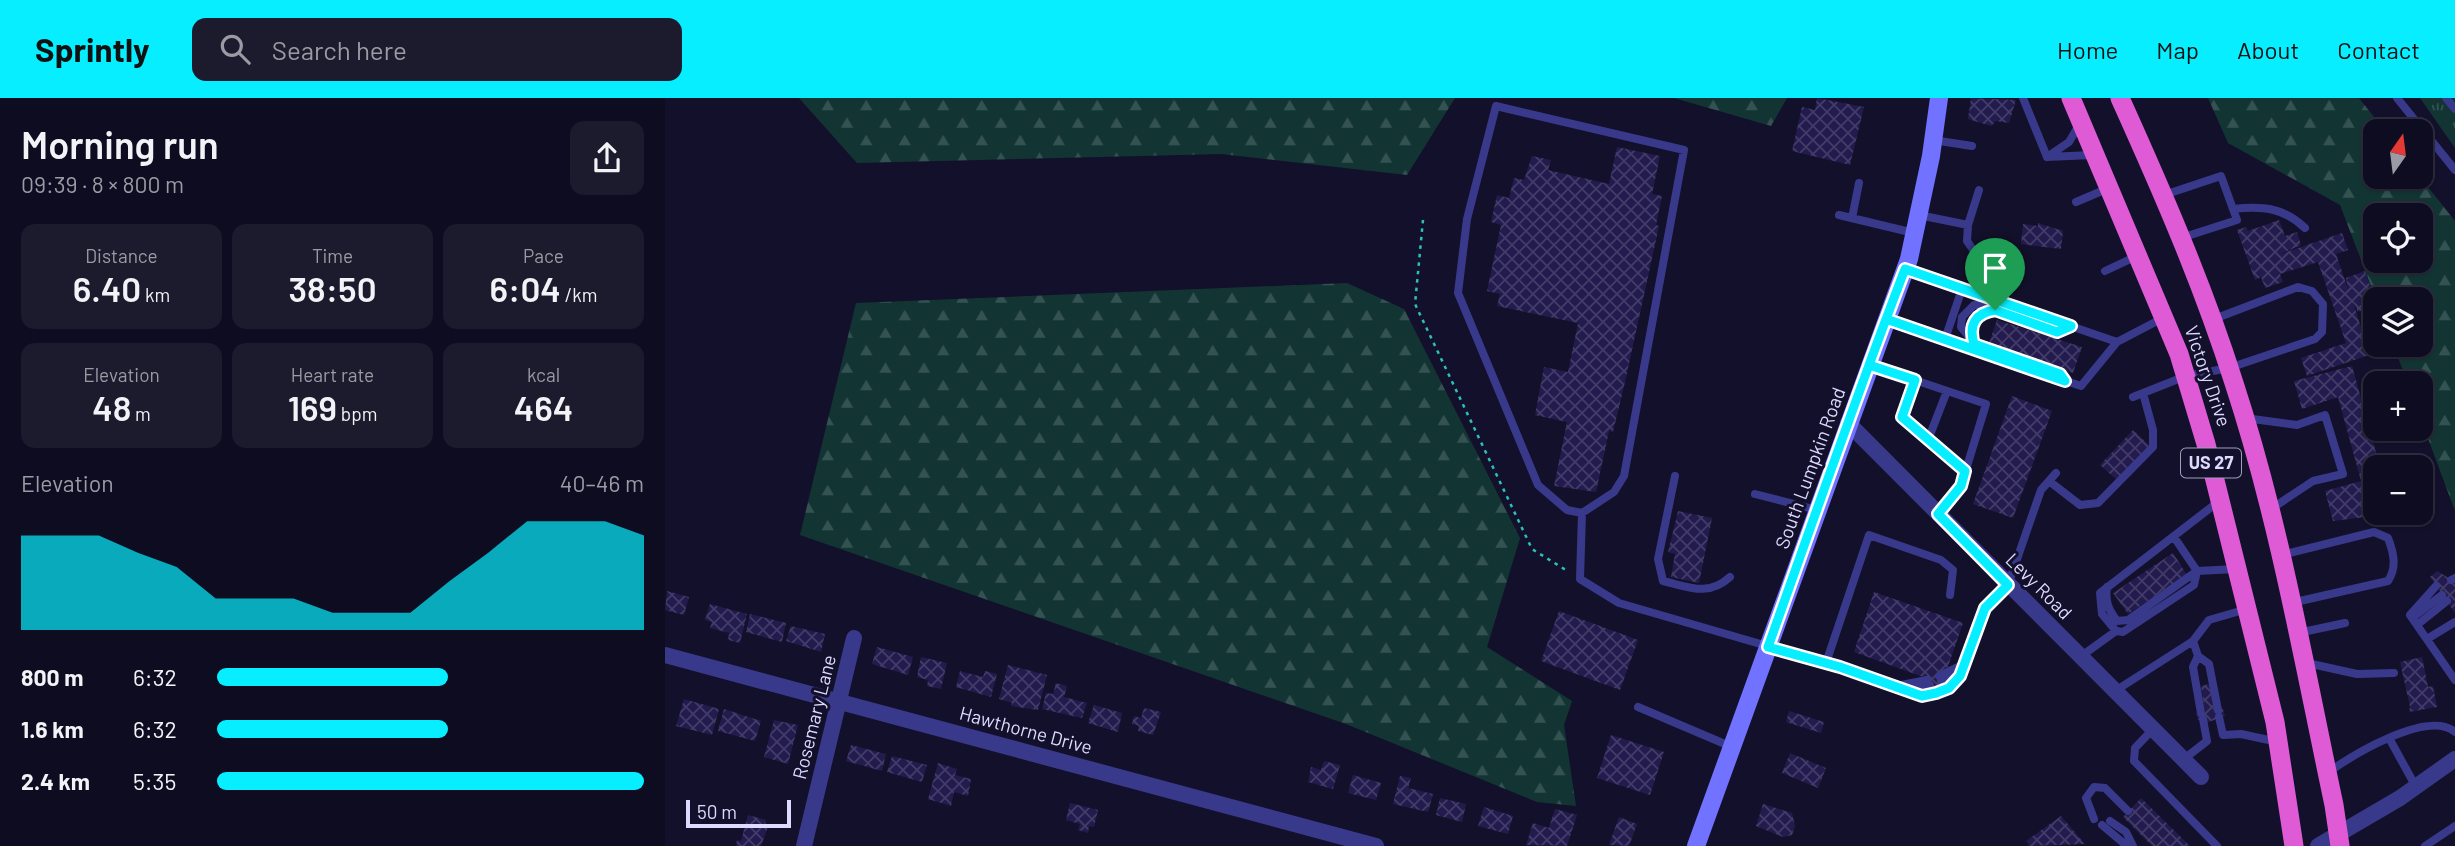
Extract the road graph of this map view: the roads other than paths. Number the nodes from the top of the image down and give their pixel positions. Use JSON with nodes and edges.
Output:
{"nodes":[{"id":1,"x":1939,"y":98,"type":"edge"},
{"id":2,"x":2023,"y":98,"type":"edge"},
{"id":3,"x":2071,"y":98,"type":"edge"},
{"id":4,"x":2120,"y":98,"type":"edge"},
{"id":5,"x":2397,"y":98,"type":"edge"},
{"id":6,"x":2446,"y":98,"type":"edge"},
{"id":7,"x":2455,"y":109,"type":"edge"},
{"id":8,"x":2081,"y":121,"type":"junction"},
{"id":9,"x":1933,"y":140,"type":"junction"},
{"id":10,"x":1972,"y":146,"type":"dead end"},
{"id":11,"x":2095,"y":156,"type":"junction"},
{"id":12,"x":2047,"y":157,"type":"junction"},
{"id":13,"x":2453,"y":165,"type":"edge"},
{"id":14,"x":1859,"y":183,"type":"dead end"},
{"id":15,"x":2109,"y":188,"type":"junction"},
{"id":16,"x":1979,"y":190,"type":"dead end"},
{"id":17,"x":2163,"y":195,"type":"junction"},
{"id":18,"x":2076,"y":202,"type":"dead end"},
{"id":19,"x":2233,"y":209,"type":"junction"},
{"id":20,"x":1839,"y":215,"type":"dead end"},
{"id":21,"x":1919,"y":215,"type":"junction"},
{"id":22,"x":1851,"y":218,"type":"junction"},
{"id":23,"x":1968,"y":225,"type":"junction"},
{"id":24,"x":2305,"y":228,"type":"dead end"},
{"id":25,"x":1915,"y":233,"type":"junction"},
{"id":26,"x":2181,"y":238,"type":"junction"},
{"id":27,"x":1976,"y":254,"type":"dead end"},
{"id":28,"x":2137,"y":256,"type":"junction"},
{"id":29,"x":1905,"y":269,"type":"junction"},
{"id":30,"x":2105,"y":271,"type":"dead end"},
{"id":31,"x":1962,"y":289,"type":"junction"},
{"id":32,"x":1995,"y":310,"type":"junction"},
{"id":33,"x":2164,"y":317,"type":"junction"},
{"id":34,"x":1886,"y":319,"type":"junction"},
{"id":35,"x":2211,"y":320,"type":"junction"},
{"id":36,"x":2071,"y":326,"type":"junction"},
{"id":37,"x":1945,"y":339,"type":"junction"},
{"id":38,"x":2117,"y":342,"type":"junction"},
{"id":39,"x":1974,"y":344,"type":"junction"},
{"id":40,"x":1869,"y":365,"type":"junction"},
{"id":41,"x":2229,"y":368,"type":"junction"},
{"id":42,"x":2186,"y":376,"type":"junction"},
{"id":43,"x":1915,"y":380,"type":"junction"},
{"id":44,"x":2065,"y":381,"type":"junction"},
{"id":45,"x":1947,"y":391,"type":"junction"},
{"id":46,"x":2143,"y":393,"type":"junction"},
{"id":47,"x":2133,"y":397,"type":"dead end"},
{"id":48,"x":2245,"y":418,"type":"junction"},
{"id":49,"x":1848,"y":423,"type":"junction"},
{"id":50,"x":1928,"y":440,"type":"junction"},
{"id":51,"x":1965,"y":471,"type":"junction"},
{"id":52,"x":2056,"y":473,"type":"dead end"},
{"id":53,"x":1675,"y":476,"type":"dead end"},
{"id":54,"x":2049,"y":481,"type":"junction"},
{"id":55,"x":1755,"y":494,"type":"dead end"},
{"id":56,"x":2221,"y":500,"type":"junction"},
{"id":57,"x":2271,"y":509,"type":"junction"},
{"id":58,"x":1817,"y":510,"type":"junction"},
{"id":59,"x":1582,"y":513,"type":"junction"},
{"id":60,"x":1938,"y":514,"type":"junction"},
{"id":61,"x":2174,"y":537,"type":"junction"},
{"id":62,"x":2281,"y":555,"type":"junction"},
{"id":63,"x":2237,"y":569,"type":"junction"},
{"id":64,"x":2197,"y":571,"type":"junction"},
{"id":65,"x":1730,"y":577,"type":"dead end"},
{"id":66,"x":2008,"y":585,"type":"junction"},
{"id":67,"x":2436,"y":586,"type":"dead end"},
{"id":68,"x":2107,"y":587,"type":"junction"},
{"id":69,"x":1950,"y":595,"type":"dead end"},
{"id":70,"x":2445,"y":598,"type":"dead end"},
{"id":71,"x":2291,"y":603,"type":"junction"},
{"id":72,"x":2247,"y":609,"type":"junction"},
{"id":73,"x":2415,"y":622,"type":"junction"},
{"id":74,"x":2455,"y":622,"type":"edge"},
{"id":75,"x":2346,"y":623,"type":"dead end"},
{"id":76,"x":2116,"y":631,"type":"junction"},
{"id":77,"x":2298,"y":633,"type":"junction"},
{"id":78,"x":855,"y":638,"type":"dead end"},
{"id":79,"x":2427,"y":639,"type":"junction"},
{"id":80,"x":2193,"y":641,"type":"junction"},
{"id":81,"x":1768,"y":647,"type":"junction"},
{"id":82,"x":665,"y":655,"type":"edge"},
{"id":83,"x":2198,"y":656,"type":"junction"},
{"id":84,"x":2080,"y":657,"type":"junction"},
{"id":85,"x":1826,"y":663,"type":"junction"},
{"id":86,"x":2304,"y":663,"type":"junction"},
{"id":87,"x":1964,"y":664,"type":"junction"},
{"id":88,"x":2394,"y":673,"type":"dead end"},
{"id":89,"x":1960,"y":676,"type":"junction"},
{"id":90,"x":2455,"y":680,"type":"edge"},
{"id":91,"x":1893,"y":687,"type":"junction"},
{"id":92,"x":1907,"y":691,"type":"junction"},
{"id":93,"x":2115,"y":691,"type":"junction"},
{"id":94,"x":841,"y":702,"type":"junction"},
{"id":95,"x":1638,"y":707,"type":"dead end"},
{"id":96,"x":2153,"y":729,"type":"junction"},
{"id":97,"x":2455,"y":732,"type":"edge"},
{"id":98,"x":2223,"y":735,"type":"junction"},
{"id":99,"x":2389,"y":738,"type":"junction"},
{"id":100,"x":2207,"y":741,"type":"junction"},
{"id":101,"x":2278,"y":742,"type":"junction"},
{"id":102,"x":1732,"y":747,"type":"junction"},
{"id":103,"x":2455,"y":759,"type":"edge"},
{"id":104,"x":2184,"y":760,"type":"junction"},
{"id":105,"x":2327,"y":773,"type":"junction"},
{"id":106,"x":2201,"y":777,"type":"dead end"},
{"id":107,"x":2416,"y":787,"type":"junction"},
{"id":108,"x":2128,"y":811,"type":"dead end"},
{"id":109,"x":2102,"y":820,"type":"junction"},
{"id":110,"x":2455,"y":826,"type":"edge"},
{"id":111,"x":2339,"y":840,"type":"edge"},
{"id":112,"x":804,"y":846,"type":"edge"},
{"id":113,"x":1375,"y":846,"type":"edge"},
{"id":114,"x":1696,"y":846,"type":"edge"},
{"id":115,"x":2127,"y":846,"type":"edge"},
{"id":116,"x":2133,"y":846,"type":"edge"},
{"id":117,"x":2217,"y":846,"type":"edge"},
{"id":118,"x":2294,"y":846,"type":"edge"},
{"id":119,"x":2318,"y":846,"type":"edge"},
{"id":120,"x":2425,"y":846,"type":"edge"}],
"edges":[{"from":1,"to":9,"type":"main road","name":"South Lumpkin Road"},
{"from":2,"to":12,"type":"lane"},
{"from":3,"to":8,"type":"highway","name":"Victory Drive","number":"US 27"},
{"from":4,"to":17,"type":"highway","name":"Victory Drive","number":"US 27"},
{"from":5,"to":13,"type":"lane"},
{"from":6,"to":7,"type":"lane"},
{"from":8,"to":11,"type":"highway","name":"Victory Drive","number":"US 27"},
{"from":8,"to":12,"type":"lane"},
{"from":9,"to":10,"type":"lane"},
{"from":9,"to":21,"type":"main road","name":"South Lumpkin Road"},
{"from":11,"to":12,"type":"lane"},
{"from":11,"to":15,"type":"highway","name":"Victory Drive","number":"US 27"},
{"from":14,"to":22,"type":"lane"},
{"from":15,"to":18,"type":"lane"},
{"from":15,"to":28,"type":"highway","name":"Victory Drive","number":"US 27"},
{"from":16,"to":23,"type":"lane"},
{"from":17,"to":19,"type":"lane"},
{"from":17,"to":26,"type":"highway","name":"Victory Drive","number":"US 27"},
{"from":19,"to":24,"type":"lane"},
{"from":19,"to":26,"type":"lane"},
{"from":20,"to":22,"type":"lane"},
{"from":21,"to":23,"type":"lane"},
{"from":21,"to":25,"type":"main road","name":"South Lumpkin Road"},
{"from":22,"to":25,"type":"lane"},
{"from":23,"to":27,"type":"lane"},
{"from":25,"to":29,"type":"main road","name":"South Lumpkin Road"},
{"from":26,"to":35,"type":"highway","name":"Victory Drive","number":"US 27"},
{"from":28,"to":30,"type":"lane"},
{"from":28,"to":33,"type":"highway","name":"Victory Drive","number":"US 27"},
{"from":29,"to":31,"type":"lane"},
{"from":29,"to":34,"type":"main road","name":"South Lumpkin Road"},
{"from":31,"to":36,"type":"lane"},
{"from":31,"to":37,"type":"lane"},
{"from":32,"to":36,"type":"lane"},
{"from":32,"to":39,"type":"lane"},
{"from":32,"to":39,"type":"lane"},
{"from":33,"to":38,"type":"lane"},
{"from":33,"to":42,"type":"highway","name":"Victory Drive","number":"US 27"},
{"from":34,"to":37,"type":"lane"},
{"from":34,"to":40,"type":"main road","name":"South Lumpkin Road"},
{"from":35,"to":41,"type":"highway","name":"Victory Drive","number":"US 27"},
{"from":35,"to":41,"type":"lane"},
{"from":36,"to":38,"type":"lane"},
{"from":37,"to":44,"type":"lane"},
{"from":38,"to":44,"type":"lane"},
{"from":39,"to":44,"type":"lane"},
{"from":40,"to":43,"type":"lane"},
{"from":40,"to":49,"type":"main road","name":"South Lumpkin Road"},
{"from":41,"to":42,"type":"lane"},
{"from":41,"to":48,"type":"highway","name":"Victory Drive","number":"US 27"},
{"from":42,"to":46,"type":"lane"},
{"from":42,"to":56,"type":"highway","name":"Victory Drive","number":"US 27"},
{"from":43,"to":45,"type":"lane"},
{"from":43,"to":50,"type":"lane"},
{"from":45,"to":50,"type":"lane"},
{"from":45,"to":51,"type":"lane"},
{"from":46,"to":47,"type":"lane"},
{"from":46,"to":54,"type":"lane"},
{"from":48,"to":57,"type":"highway","name":"Victory Drive","number":"US 27"},
{"from":48,"to":57,"type":"lane"},
{"from":49,"to":58,"type":"main road","name":"South Lumpkin Road"},
{"from":49,"to":60,"type":"street","name":"Levy Road"},
{"from":50,"to":51,"type":"lane"},
{"from":51,"to":60,"type":"lane"},
{"from":52,"to":54,"type":"lane"},
{"from":53,"to":65,"type":"lane"},
{"from":54,"to":66,"type":"lane"},
{"from":55,"to":58,"type":"lane"},
{"from":56,"to":61,"type":"lane"},
{"from":56,"to":63,"type":"highway","name":"Victory Drive","number":"US 27"},
{"from":57,"to":62,"type":"highway","name":"Victory Drive","number":"US 27"},
{"from":58,"to":81,"type":"main road","name":"South Lumpkin Road"},
{"from":59,"to":59,"type":"lane"},
{"from":59,"to":81,"type":"lane"},
{"from":60,"to":66,"type":"street","name":"Levy Road"},
{"from":61,"to":64,"type":"lane"},
{"from":61,"to":68,"type":"lane"},
{"from":62,"to":71,"type":"highway","name":"Victory Drive","number":"US 27"},
{"from":62,"to":71,"type":"lane"},
{"from":63,"to":64,"type":"lane"},
{"from":63,"to":72,"type":"highway","name":"Victory Drive","number":"US 27"},
{"from":64,"to":68,"type":"lane"},
{"from":64,"to":76,"type":"lane"},
{"from":66,"to":84,"type":"street","name":"Levy Road"},
{"from":66,"to":87,"type":"lane"},
{"from":67,"to":73,"type":"lane"},
{"from":68,"to":76,"type":"lane"},
{"from":69,"to":85,"type":"lane"},
{"from":70,"to":73,"type":"lane"},
{"from":71,"to":77,"type":"highway","name":"Victory Drive","number":"US 27"},
{"from":72,"to":80,"type":"lane"},
{"from":72,"to":101,"type":"highway","name":"Victory Drive","number":"US 27"},
{"from":73,"to":79,"type":"lane"},
{"from":74,"to":79,"type":"lane"},
{"from":75,"to":77,"type":"lane"},
{"from":76,"to":84,"type":"lane"},
{"from":77,"to":86,"type":"highway","name":"Victory Drive","number":"US 27"},
{"from":78,"to":94,"type":"street","name":"Rosemary Lane"},
{"from":79,"to":90,"type":"lane"},
{"from":80,"to":83,"type":"lane"},
{"from":80,"to":93,"type":"lane"},
{"from":81,"to":85,"type":"lane"},
{"from":81,"to":102,"type":"main road","name":"South Lumpkin Road"},
{"from":82,"to":94,"type":"street","name":"Hawthorne Drive"},
{"from":83,"to":98,"type":"lane"},
{"from":83,"to":100,"type":"lane"},
{"from":84,"to":93,"type":"street","name":"Levy Road"},
{"from":85,"to":91,"type":"lane"},
{"from":86,"to":88,"type":"lane"},
{"from":86,"to":105,"type":"highway","name":"Victory Drive","number":"US 27"},
{"from":87,"to":89,"type":"lane"},
{"from":87,"to":89,"type":"lane"},
{"from":89,"to":92,"type":"lane"},
{"from":91,"to":92,"type":"lane"},
{"from":91,"to":92,"type":"lane"},
{"from":93,"to":96,"type":"street","name":"Levy Road"},
{"from":94,"to":112,"type":"street","name":"Rosemary Lane"},
{"from":94,"to":113,"type":"street","name":"Hawthorne Drive"},
{"from":95,"to":102,"type":"lane"},
{"from":96,"to":104,"type":"street","name":"Levy Road"},
{"from":96,"to":117,"type":"lane"},
{"from":97,"to":99,"type":"lane"},
{"from":98,"to":100,"type":"lane"},
{"from":98,"to":101,"type":"lane"},
{"from":99,"to":105,"type":"lane"},
{"from":99,"to":107,"type":"lane"},
{"from":100,"to":104,"type":"lane"},
{"from":101,"to":118,"type":"highway","name":"Victory Drive","number":"US 27"},
{"from":102,"to":114,"type":"main road","name":"South Lumpkin Road"},
{"from":103,"to":107,"type":"street"},
{"from":104,"to":106,"type":"street","name":"Levy Road"},
{"from":105,"to":111,"type":"highway","name":"Victory Drive","number":"US 27"},
{"from":107,"to":111,"type":"street"},
{"from":108,"to":109,"type":"lane"},
{"from":109,"to":115,"type":"lane"},
{"from":109,"to":116,"type":"lane"},
{"from":110,"to":120,"type":"lane"},
{"from":111,"to":119,"type":"street"}]}
